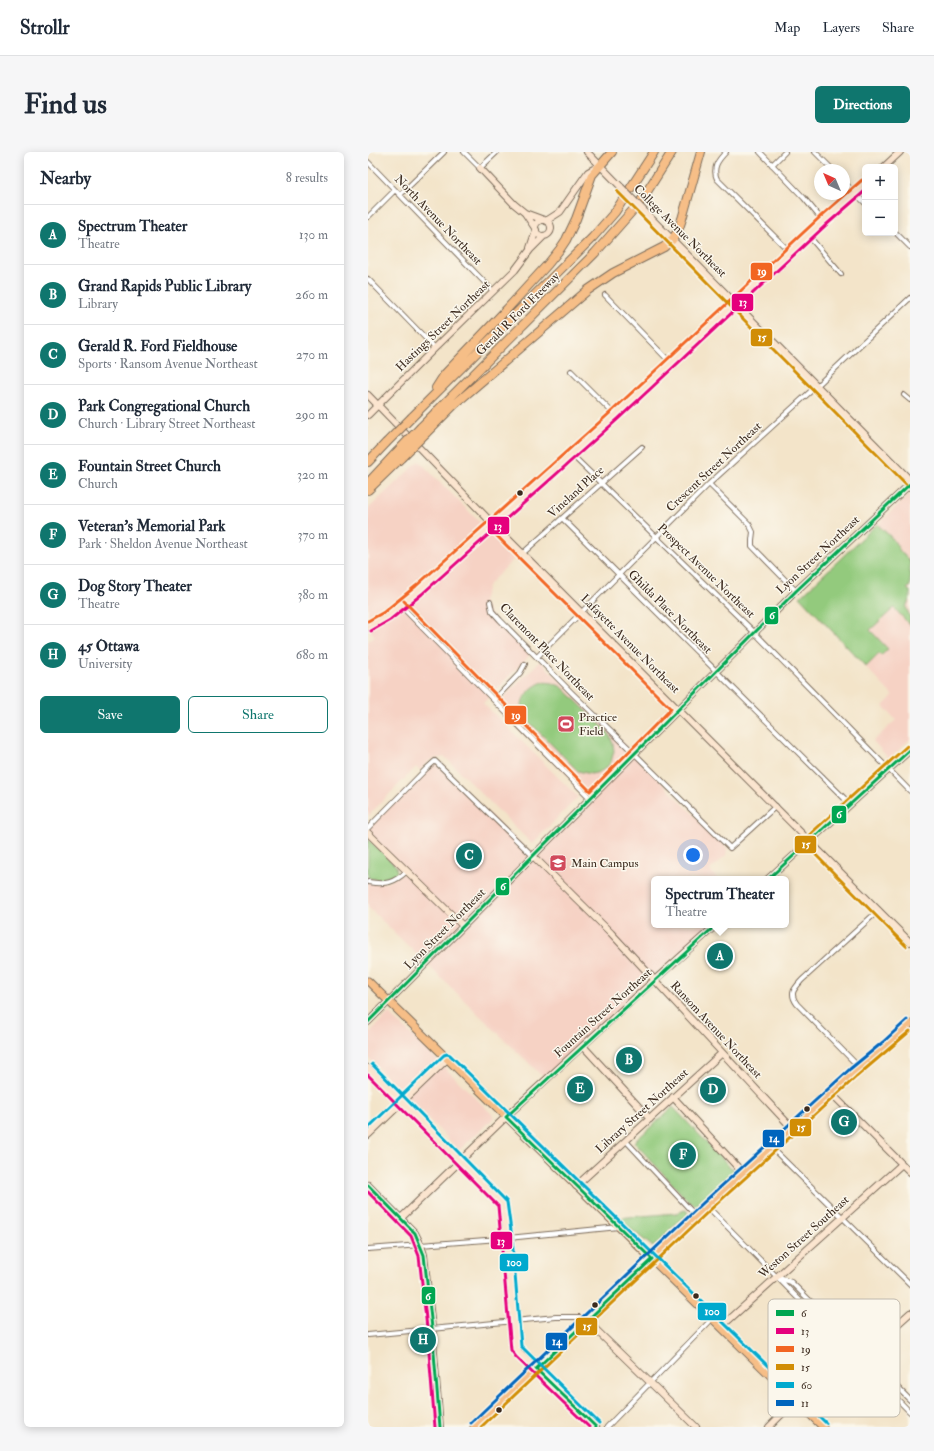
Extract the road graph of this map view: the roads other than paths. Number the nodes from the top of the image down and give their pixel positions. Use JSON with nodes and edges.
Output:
{"nodes":[{"id":1,"x":444,"y":152,"type":"edge"},
{"id":2,"x":464,"y":152,"type":"edge"},
{"id":3,"x":497,"y":152,"type":"edge"},
{"id":4,"x":587,"y":152,"type":"edge"},
{"id":5,"x":612,"y":152,"type":"edge"},
{"id":6,"x":654,"y":152,"type":"edge"},
{"id":7,"x":672,"y":152,"type":"edge"},
{"id":8,"x":700,"y":152,"type":"edge"},
{"id":9,"x":726,"y":152,"type":"edge"},
{"id":10,"x":760,"y":152,"type":"edge"},
{"id":11,"x":785,"y":152,"type":"edge"},
{"id":12,"x":815,"y":152,"type":"edge"},
{"id":13,"x":900,"y":152,"type":"edge"},
{"id":14,"x":368,"y":162,"type":"edge"},
{"id":15,"x":827,"y":164,"type":"edge"},
{"id":16,"x":887,"y":164,"type":"edge"},
{"id":17,"x":772,"y":165,"type":"junction"},
{"id":18,"x":600,"y":166,"type":"junction"},
{"id":19,"x":480,"y":168,"type":"junction"},
{"id":20,"x":862,"y":187,"type":"edge"},
{"id":21,"x":850,"y":188,"type":"edge"},
{"id":22,"x":395,"y":190,"type":"junction"},
{"id":23,"x":855,"y":193,"type":"junction"},
{"id":24,"x":400,"y":195,"type":"junction"},
{"id":25,"x":862,"y":200,"type":"edge"},
{"id":26,"x":525,"y":213,"type":"junction"},
{"id":27,"x":368,"y":217,"type":"edge"},
{"id":28,"x":545,"y":221,"type":"junction"},
{"id":29,"x":823,"y":221,"type":"junction"},
{"id":30,"x":536,"y":229,"type":"junction"},
{"id":31,"x":808,"y":235,"type":"junction"},
{"id":32,"x":898,"y":235,"type":"edge"},
{"id":33,"x":544,"y":236,"type":"junction"},
{"id":34,"x":672,"y":240,"type":"junction"},
{"id":35,"x":910,"y":247,"type":"edge"},
{"id":36,"x":530,"y":250,"type":"junction"},
{"id":37,"x":790,"y":252,"type":"junction"},
{"id":38,"x":841,"y":274,"type":"dead end"},
{"id":39,"x":368,"y":279,"type":"edge"},
{"id":40,"x":494,"y":291,"type":"junction"},
{"id":41,"x":606,"y":295,"type":"dead end"},
{"id":42,"x":910,"y":298,"type":"edge"},
{"id":43,"x":735,"y":302,"type":"junction"},
{"id":44,"x":434,"y":348,"type":"junction"},
{"id":45,"x":671,"y":363,"type":"junction"},
{"id":46,"x":571,"y":371,"type":"dead end"},
{"id":47,"x":817,"y":385,"type":"junction"},
{"id":48,"x":368,"y":395,"type":"edge"},
{"id":49,"x":904,"y":395,"type":"dead end"},
{"id":50,"x":910,"y":400,"type":"edge"},
{"id":51,"x":424,"y":405,"type":"junction"},
{"id":52,"x":378,"y":406,"type":"junction"},
{"id":53,"x":368,"y":415,"type":"edge"},
{"id":54,"x":615,"y":415,"type":"junction"},
{"id":55,"x":424,"y":430,"type":"junction"},
{"id":56,"x":642,"y":447,"type":"dead end"},
{"id":57,"x":571,"y":454,"type":"junction"},
{"id":58,"x":398,"y":456,"type":"junction"},
{"id":59,"x":368,"y":462,"type":"edge"},
{"id":60,"x":910,"y":480,"type":"edge"},
{"id":61,"x":368,"y":483,"type":"edge"},
{"id":62,"x":601,"y":483,"type":"junction"},
{"id":63,"x":709,"y":484,"type":"junction"},
{"id":64,"x":910,"y":484,"type":"edge"},
{"id":65,"x":368,"y":490,"type":"edge"},
{"id":66,"x":562,"y":518,"type":"junction"},
{"id":67,"x":493,"y":524,"type":"junction"},
{"id":68,"x":656,"y":536,"type":"junction"},
{"id":69,"x":523,"y":553,"type":"junction"},
{"id":70,"x":619,"y":574,"type":"junction"},
{"id":71,"x":796,"y":591,"type":"junction"},
{"id":72,"x":490,"y":602,"type":"dead end"},
{"id":73,"x":400,"y":605,"type":"junction"},
{"id":74,"x":582,"y":612,"type":"junction"},
{"id":75,"x":368,"y":627,"type":"edge"},
{"id":76,"x":754,"y":632,"type":"junction"},
{"id":77,"x":537,"y":656,"type":"junction"},
{"id":78,"x":525,"y":664,"type":"dead end"},
{"id":79,"x":716,"y":672,"type":"junction"},
{"id":80,"x":494,"y":700,"type":"junction"},
{"id":81,"x":678,"y":708,"type":"junction"},
{"id":82,"x":910,"y":750,"type":"edge"},
{"id":83,"x":634,"y":754,"type":"junction"},
{"id":84,"x":889,"y":769,"type":"junction"},
{"id":85,"x":910,"y":790,"type":"edge"},
{"id":86,"x":590,"y":798,"type":"junction"},
{"id":87,"x":850,"y":804,"type":"junction"},
{"id":88,"x":776,"y":806,"type":"junction"},
{"id":89,"x":368,"y":828,"type":"edge"},
{"id":90,"x":368,"y":832,"type":"edge"},
{"id":91,"x":810,"y":841,"type":"junction"},
{"id":92,"x":533,"y":856,"type":"junction"},
{"id":93,"x":407,"y":871,"type":"junction"},
{"id":94,"x":771,"y":876,"type":"edge"},
{"id":95,"x":368,"y":882,"type":"edge"},
{"id":96,"x":879,"y":910,"type":"junction"},
{"id":97,"x":463,"y":926,"type":"junction"},
{"id":98,"x":713,"y":928,"type":"edge"},
{"id":99,"x":910,"y":942,"type":"edge"},
{"id":100,"x":655,"y":980,"type":"junction"},
{"id":101,"x":368,"y":981,"type":"edge"},
{"id":102,"x":388,"y":1001,"type":"junction"},
{"id":103,"x":368,"y":1022,"type":"edge"},
{"id":104,"x":910,"y":1024,"type":"edge"},
{"id":105,"x":583,"y":1046,"type":"junction"},
{"id":106,"x":722,"y":1052,"type":"junction"},
{"id":107,"x":448,"y":1059,"type":"junction"},
{"id":108,"x":859,"y":1067,"type":"junction"},
{"id":109,"x":368,"y":1068,"type":"edge"},
{"id":110,"x":831,"y":1093,"type":"junction"},
{"id":111,"x":673,"y":1097,"type":"junction"},
{"id":112,"x":402,"y":1102,"type":"junction"},
{"id":113,"x":506,"y":1117,"type":"junction"},
{"id":114,"x":650,"y":1118,"type":"junction"},
{"id":115,"x":792,"y":1128,"type":"junction"},
{"id":116,"x":368,"y":1135,"type":"edge"},
{"id":117,"x":626,"y":1141,"type":"junction"},
{"id":118,"x":771,"y":1147,"type":"junction"},
{"id":119,"x":460,"y":1162,"type":"junction"},
{"id":120,"x":902,"y":1164,"type":"junction"},
{"id":121,"x":910,"y":1172,"type":"edge"},
{"id":122,"x":743,"y":1173,"type":"junction"},
{"id":123,"x":368,"y":1184,"type":"edge"},
{"id":124,"x":576,"y":1186,"type":"junction"},
{"id":125,"x":707,"y":1206,"type":"junction"},
{"id":126,"x":696,"y":1216,"type":"junction"},
{"id":127,"x":843,"y":1217,"type":"junction"},
{"id":128,"x":401,"y":1218,"type":"junction"},
{"id":129,"x":619,"y":1227,"type":"junction"},
{"id":130,"x":507,"y":1238,"type":"junction"},
{"id":131,"x":421,"y":1246,"type":"junction"},
{"id":132,"x":368,"y":1249,"type":"edge"},
{"id":133,"x":652,"y":1259,"type":"junction"},
{"id":134,"x":777,"y":1277,"type":"junction"},
{"id":135,"x":910,"y":1284,"type":"edge"},
{"id":136,"x":798,"y":1299,"type":"edge"},
{"id":137,"x":808,"y":1299,"type":"edge"},
{"id":138,"x":910,"y":1313,"type":"edge"},
{"id":139,"x":712,"y":1319,"type":"junction"},
{"id":140,"x":514,"y":1321,"type":"junction"},
{"id":141,"x":587,"y":1321,"type":"junction"},
{"id":142,"x":900,"y":1322,"type":"edge"},
{"id":143,"x":721,"y":1327,"type":"junction"},
{"id":144,"x":432,"y":1328,"type":"junction"},
{"id":145,"x":368,"y":1335,"type":"edge"},
{"id":146,"x":536,"y":1369,"type":"junction"},
{"id":147,"x":768,"y":1373,"type":"edge"},
{"id":148,"x":651,"y":1382,"type":"junction"},
{"id":149,"x":900,"y":1390,"type":"edge"},
{"id":150,"x":910,"y":1400,"type":"edge"},
{"id":151,"x":900,"y":1402,"type":"edge"},
{"id":152,"x":910,"y":1412,"type":"edge"},
{"id":153,"x":780,"y":1417,"type":"edge"},
{"id":154,"x":813,"y":1417,"type":"edge"},
{"id":155,"x":440,"y":1427,"type":"edge"},
{"id":156,"x":474,"y":1427,"type":"edge"},
{"id":157,"x":596,"y":1427,"type":"edge"},
{"id":158,"x":607,"y":1427,"type":"edge"},
{"id":159,"x":696,"y":1427,"type":"edge"},
{"id":160,"x":770,"y":1427,"type":"edge"},
{"id":161,"x":823,"y":1427,"type":"edge"}],
"edges":[{"from":1,"to":24,"type":"street"},
{"from":2,"to":19,"type":"street"},
{"from":3,"to":19,"type":"street"},
{"from":4,"to":18,"type":"street","name":"College Avenue Northeast"},
{"from":5,"to":18,"type":"highway"},
{"from":6,"to":51,"type":"highway","name":"Gerald R Ford Freeway"},
{"from":7,"to":55,"type":"highway","name":"Gerald R Ford Freeway"},
{"from":8,"to":34,"type":"highway"},
{"from":9,"to":37,"type":"street"},
{"from":10,"to":17,"type":"street"},
{"from":11,"to":17,"type":"street"},
{"from":12,"to":15,"type":"street"},
{"from":13,"to":16,"type":"street"},
{"from":14,"to":22,"type":"street","name":"North Avenue Northeast"},
{"from":17,"to":29,"type":"street"},
{"from":18,"to":28,"type":"street"},
{"from":18,"to":34,"type":"street","name":"College Avenue Northeast","bridge":true},
{"from":18,"to":51,"type":"highway"},
{"from":19,"to":26,"type":"street"},
{"from":20,"to":23,"type":"street"},
{"from":21,"to":23,"type":"street"},
{"from":22,"to":24,"type":"street","name":"North Avenue Northeast"},
{"from":22,"to":27,"type":"street"},
{"from":23,"to":25,"type":"street"},
{"from":23,"to":29,"type":"street"},
{"from":24,"to":40,"type":"street","name":"North Avenue Northeast"},
{"from":26,"to":28,"type":"street"},
{"from":26,"to":30,"type":"street"},
{"from":28,"to":30,"type":"street"},
{"from":28,"to":33,"type":"street"},
{"from":29,"to":31,"type":"street"},
{"from":30,"to":33,"type":"street"},
{"from":30,"to":36,"type":"street","name":"Hastings Street Northeast"},
{"from":31,"to":37,"type":"street"},
{"from":31,"to":38,"type":"street"},
{"from":32,"to":35,"type":"street"},
{"from":33,"to":36,"type":"street","name":"Hastings Street Northeast"},
{"from":34,"to":43,"type":"street","name":"College Avenue Northeast"},
{"from":34,"to":55,"type":"highway"},
{"from":36,"to":40,"type":"street","name":"Hastings Street Northeast"},
{"from":37,"to":43,"type":"street"},
{"from":39,"to":44,"type":"street"},
{"from":40,"to":44,"type":"street","name":"Hastings Street Northeast"},
{"from":41,"to":45,"type":"street"},
{"from":42,"to":47,"type":"street","name":"Crescent Street Northeast"},
{"from":43,"to":45,"type":"street"},
{"from":43,"to":47,"type":"street","name":"College Avenue Northeast"},
{"from":44,"to":52,"type":"street","name":"Hastings Street Northeast"},
{"from":45,"to":54,"type":"street"},
{"from":46,"to":54,"type":"street"},
{"from":47,"to":60,"type":"street","name":"College Avenue Northeast"},
{"from":47,"to":63,"type":"street","name":"Crescent Street Northeast"},
{"from":48,"to":52,"type":"street","name":"Lafayette Avenue Northeast"},
{"from":49,"to":50,"type":"street"},
{"from":51,"to":59,"type":"highway","name":"Gerald R Ford Freeway","bridge":true},
{"from":52,"to":53,"type":"street","name":"Hastings Street Northeast"},
{"from":52,"to":67,"type":"street","name":"Lafayette Avenue Northeast"},
{"from":54,"to":57,"type":"street"},
{"from":55,"to":58,"type":"highway","name":"Gerald R Ford Freeway","bridge":true},
{"from":56,"to":62,"type":"street","name":"Vineland Place"},
{"from":57,"to":62,"type":"street","name":"Prospect Avenue Northeast"},
{"from":57,"to":67,"type":"street"},
{"from":58,"to":61,"type":"highway","name":"Gerald R Ford Freeway"},
{"from":58,"to":65,"type":"highway"},
{"from":62,"to":66,"type":"street","name":"Vineland Place"},
{"from":62,"to":68,"type":"street","name":"Prospect Avenue Northeast"},
{"from":63,"to":68,"type":"street","name":"Crescent Street Northeast"},
{"from":63,"to":71,"type":"street"},
{"from":64,"to":71,"type":"street","name":"Lyon Street Northeast"},
{"from":66,"to":69,"type":"street","name":"Vineland Place"},
{"from":66,"to":70,"type":"street","name":"Ghilda Place Northeast"},
{"from":67,"to":69,"type":"street","name":"Lafayette Avenue Northeast"},
{"from":67,"to":73,"type":"street"},
{"from":68,"to":70,"type":"street","name":"Crescent Street Northeast"},
{"from":68,"to":76,"type":"street","name":"Prospect Avenue Northeast"},
{"from":69,"to":74,"type":"street","name":"Lafayette Avenue Northeast"},
{"from":70,"to":74,"type":"street","name":"Crescent Street Northeast"},
{"from":70,"to":79,"type":"street","name":"Ghilda Place Northeast"},
{"from":71,"to":76,"type":"street","name":"Lyon Street Northeast"},
{"from":72,"to":77,"type":"street","name":"Claremont Place Northeast"},
{"from":73,"to":75,"type":"street"},
{"from":73,"to":80,"type":"street"},
{"from":74,"to":77,"type":"street","name":"Crescent Street Northeast"},
{"from":74,"to":81,"type":"street","name":"Lafayette Avenue Northeast"},
{"from":76,"to":79,"type":"street","name":"Lyon Street Northeast"},
{"from":76,"to":84,"type":"street","name":"Prospect Avenue Northeast"},
{"from":77,"to":83,"type":"street","name":"Claremont Place Northeast"},
{"from":78,"to":80,"type":"street"},
{"from":79,"to":81,"type":"street","name":"Lyon Street Northeast"},
{"from":79,"to":87,"type":"street","name":"Ghilda Place Northeast"},
{"from":80,"to":86,"type":"street"},
{"from":81,"to":83,"type":"street","name":"Lyon Street Northeast"},
{"from":81,"to":88,"type":"street","name":"Lafayette Avenue Northeast"},
{"from":82,"to":84,"type":"street"},
{"from":83,"to":86,"type":"street","name":"Lyon Street Northeast"},
{"from":83,"to":88,"type":"street","name":"Claremont Place Northeast"},
{"from":84,"to":85,"type":"street","name":"Prospect Avenue Northeast"},
{"from":84,"to":87,"type":"street"},
{"from":86,"to":92,"type":"street","name":"Lyon Street Northeast"},
{"from":87,"to":91,"type":"street"},
{"from":88,"to":91,"type":"street","name":"Lafayette Avenue Northeast"},
{"from":89,"to":92,"type":"street","name":"Ransom Avenue Northeast"},
{"from":90,"to":93,"type":"street"},
{"from":91,"to":94,"type":"street"},
{"from":91,"to":96,"type":"street","name":"Lafayette Avenue Northeast"},
{"from":92,"to":97,"type":"street","name":"Lyon Street Northeast"},
{"from":92,"to":100,"type":"street","name":"Ransom Avenue Northeast"},
{"from":93,"to":95,"type":"street"},
{"from":93,"to":97,"type":"street"},
{"from":96,"to":99,"type":"street","name":"Lafayette Avenue Northeast"},
{"from":96,"to":108,"type":"street"},
{"from":97,"to":102,"type":"street","name":"Lyon Street Northeast"},
{"from":98,"to":100,"type":"street","name":"Fountain Street Northeast"},
{"from":100,"to":105,"type":"street","name":"Fountain Street Northeast"},
{"from":100,"to":106,"type":"street","name":"Ransom Avenue Northeast"},
{"from":101,"to":102,"type":"main road"},
{"from":102,"to":103,"type":"street","name":"Lyon Street Northeast"},
{"from":102,"to":107,"type":"main road"},
{"from":104,"to":108,"type":"main road"},
{"from":105,"to":113,"type":"street","name":"Fountain Street Northeast"},
{"from":105,"to":114,"type":"street"},
{"from":106,"to":111,"type":"street","name":"Library Street Northeast"},
{"from":106,"to":115,"type":"street","name":"Ransom Avenue Northeast"},
{"from":107,"to":112,"type":"street"},
{"from":107,"to":113,"type":"main road"},
{"from":108,"to":110,"type":"main road"},
{"from":109,"to":112,"type":"street"},
{"from":110,"to":115,"type":"main road"},
{"from":110,"to":120,"type":"street"},
{"from":111,"to":114,"type":"street","name":"Library Street Northeast"},
{"from":111,"to":122,"type":"street"},
{"from":112,"to":116,"type":"street"},
{"from":112,"to":119,"type":"street"},
{"from":113,"to":119,"type":"street","name":"Fountain Street Northeast"},
{"from":113,"to":124,"type":"main road"},
{"from":114,"to":117,"type":"street","name":"Library Street Northeast"},
{"from":115,"to":118,"type":"main road"},
{"from":117,"to":124,"type":"street","name":"Library Street Northeast"},
{"from":117,"to":126,"type":"street"},
{"from":118,"to":122,"type":"main road"},
{"from":118,"to":127,"type":"street"},
{"from":119,"to":128,"type":"street","name":"Fountain Street Northeast"},
{"from":119,"to":130,"type":"street"},
{"from":120,"to":121,"type":"street"},
{"from":120,"to":127,"type":"street","name":"Weston Street Southeast"},
{"from":122,"to":125,"type":"main road"},
{"from":123,"to":128,"type":"street"},
{"from":124,"to":129,"type":"main road"},
{"from":125,"to":126,"type":"main road"},
{"from":125,"to":134,"type":"street"},
{"from":126,"to":133,"type":"main road"},
{"from":127,"to":134,"type":"street","name":"Weston Street Southeast"},
{"from":127,"to":135,"type":"street"},
{"from":128,"to":131,"type":"street"},
{"from":129,"to":130,"type":"street"},
{"from":129,"to":133,"type":"main road"},
{"from":130,"to":131,"type":"street"},
{"from":130,"to":140,"type":"street"},
{"from":131,"to":132,"type":"street"},
{"from":131,"to":144,"type":"street"},
{"from":133,"to":139,"type":"main road"},
{"from":133,"to":141,"type":"main road"},
{"from":134,"to":136,"type":"street"},
{"from":134,"to":137,"type":"street"},
{"from":134,"to":143,"type":"street","name":"Weston Street Southeast"},
{"from":138,"to":142,"type":"street"},
{"from":139,"to":143,"type":"main road"},
{"from":139,"to":148,"type":"street"},
{"from":140,"to":141,"type":"street"},
{"from":140,"to":144,"type":"street"},
{"from":140,"to":146,"type":"street"},
{"from":141,"to":146,"type":"main road"},
{"from":141,"to":148,"type":"street"},
{"from":143,"to":147,"type":"main road"},
{"from":144,"to":145,"type":"street"},
{"from":144,"to":155,"type":"street"},
{"from":146,"to":156,"type":"main road"},
{"from":146,"to":157,"type":"street"},
{"from":148,"to":158,"type":"street"},
{"from":148,"to":159,"type":"street"},
{"from":149,"to":150,"type":"street"},
{"from":151,"to":152,"type":"street"},
{"from":153,"to":160,"type":"street"},
{"from":154,"to":161,"type":"main road"}]}
